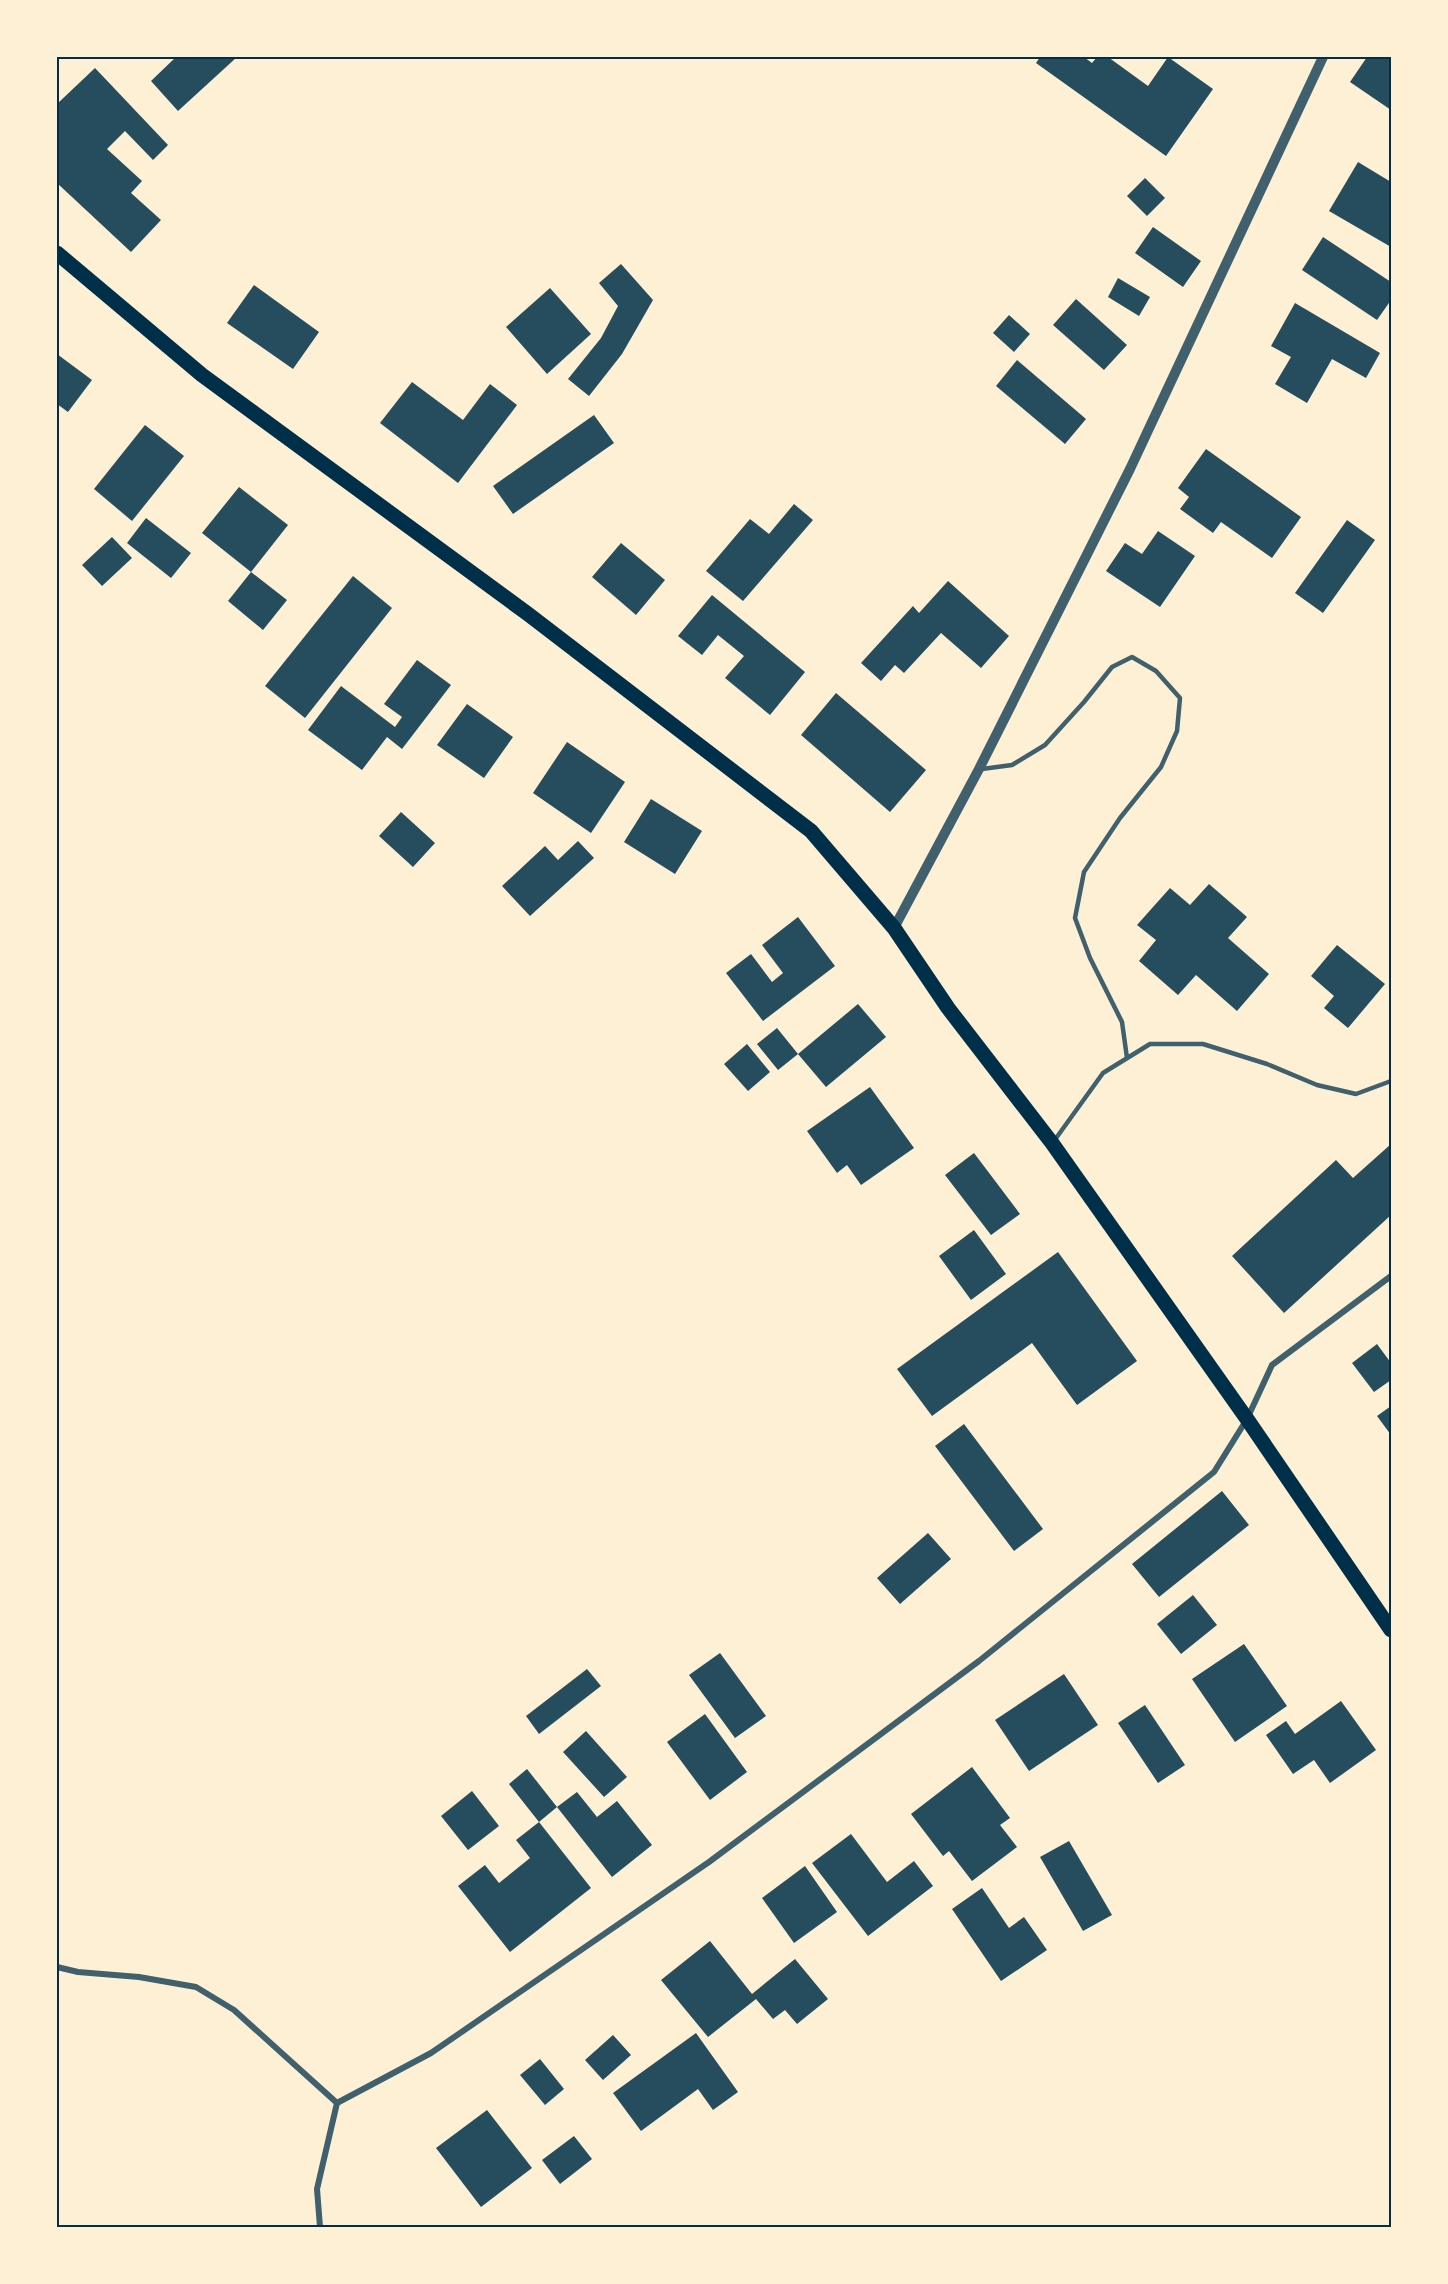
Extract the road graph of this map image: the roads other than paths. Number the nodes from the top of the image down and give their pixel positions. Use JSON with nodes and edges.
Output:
{"nodes":[{"id":1,"x":1323,"y":57,"type":"edge"},
{"id":2,"x":57,"y":253,"type":"edge"},
{"id":3,"x":979,"y":769,"type":"junction"},
{"id":4,"x":894,"y":928,"type":"junction"},
{"id":5,"x":1127,"y":1058,"type":"junction"},
{"id":6,"x":1391,"y":1081,"type":"edge"},
{"id":7,"x":1052,"y":1143,"type":"junction"},
{"id":8,"x":1391,"y":1276,"type":"edge"},
{"id":9,"x":1247,"y":1419,"type":"junction"},
{"id":10,"x":1391,"y":1630,"type":"edge"},
{"id":11,"x":57,"y":1967,"type":"edge"},
{"id":12,"x":337,"y":2103,"type":"junction"},
{"id":13,"x":320,"y":2227,"type":"edge"}],
"edges":[{"from":1,"to":3,"type":"street"},
{"from":2,"to":4,"type":"main road"},
{"from":3,"to":4,"type":"street"},
{"from":3,"to":5,"type":"lane"},
{"from":4,"to":7,"type":"main road"},
{"from":5,"to":6,"type":"lane"},
{"from":5,"to":7,"type":"lane"},
{"from":7,"to":9,"type":"main road"},
{"from":8,"to":9,"type":"street"},
{"from":9,"to":10,"type":"main road"},
{"from":9,"to":12,"type":"street"},
{"from":11,"to":12,"type":"street"},
{"from":12,"to":13,"type":"street"}]}
